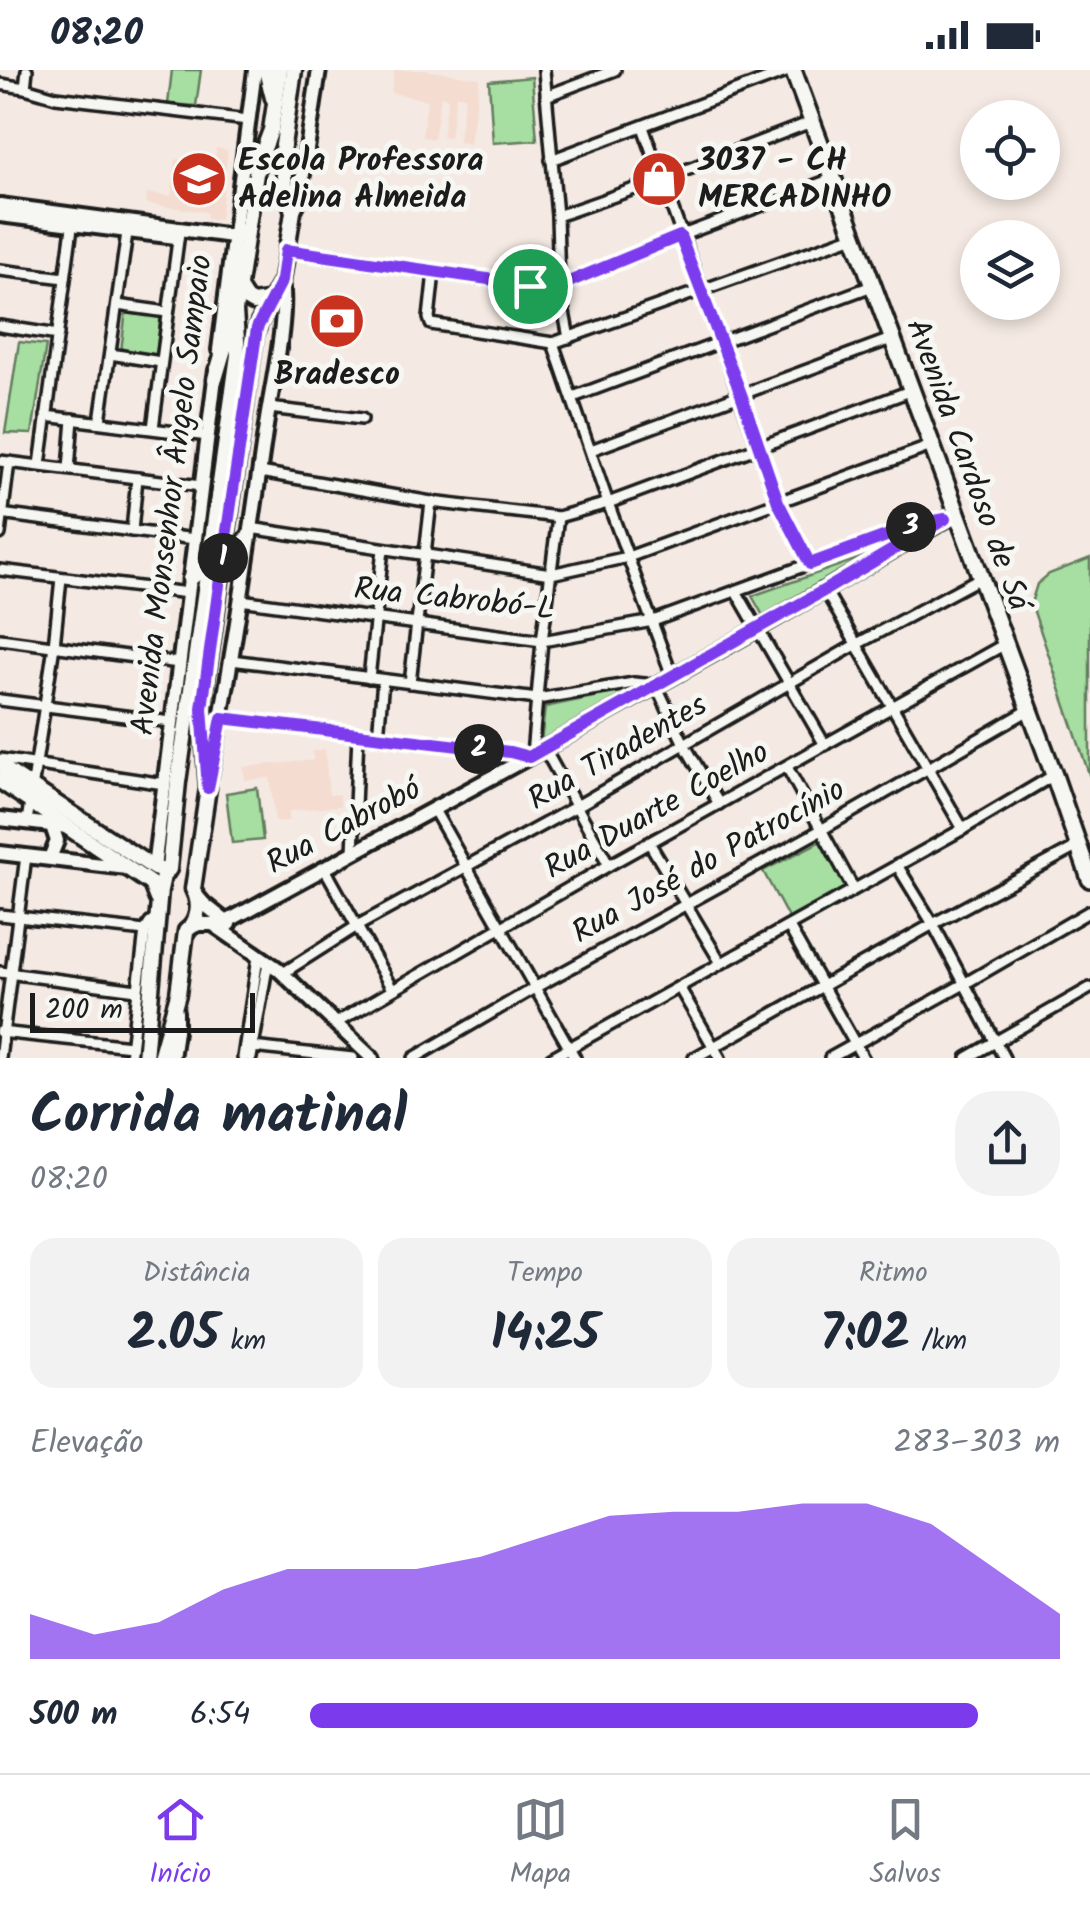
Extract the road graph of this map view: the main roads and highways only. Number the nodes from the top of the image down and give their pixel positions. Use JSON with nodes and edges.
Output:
{"nodes":[{"id":1,"x":266,"y":70,"type":"edge"},
{"id":2,"x":280,"y":70,"type":"edge"},
{"id":3,"x":294,"y":70,"type":"edge"},
{"id":4,"x":792,"y":70,"type":"edge"},
{"id":5,"x":275,"y":104,"type":"junction"},
{"id":6,"x":286,"y":188,"type":"junction"},
{"id":7,"x":253,"y":192,"type":"junction"},
{"id":8,"x":239,"y":288,"type":"junction"},
{"id":9,"x":274,"y":297,"type":"junction"},
{"id":10,"x":235,"y":311,"type":"junction"},
{"id":11,"x":215,"y":379,"type":"road end"},
{"id":12,"x":250,"y":532,"type":"road end"},
{"id":13,"x":209,"y":563,"type":"junction"},
{"id":14,"x":220,"y":578,"type":"junction"},
{"id":15,"x":189,"y":586,"type":"road end"},
{"id":16,"x":0,"y":762,"type":"edge"},
{"id":17,"x":0,"y":781,"type":"edge"},
{"id":18,"x":31,"y":793,"type":"junction"},
{"id":19,"x":163,"y":870,"type":"junction"},
{"id":20,"x":1090,"y":879,"type":"edge"},
{"id":21,"x":195,"y":893,"type":"junction"},
{"id":22,"x":158,"y":912,"type":"junction"},
{"id":23,"x":189,"y":929,"type":"junction"},
{"id":24,"x":137,"y":996,"type":"road end"},
{"id":25,"x":148,"y":1023,"type":"junction"},
{"id":26,"x":145,"y":1058,"type":"edge"},
{"id":27,"x":160,"y":1058,"type":"edge"}],
"edges":[{"from":1,"to":5,"type":"main road"},
{"from":2,"to":5,"type":"main road","name":"Avenida Monsenhor Ângelo Sampaio"},
{"from":3,"to":6,"type":"main road","name":"Avenida Monsenhor Ângelo Sampaio"},
{"from":4,"to":20,"type":"highway","name":"Avenida Cardoso de Sá"},
{"from":5,"to":7,"type":"main road","name":"Avenida Monsenhor Ângelo Sampaio"},
{"from":6,"to":7,"type":"main road"},
{"from":6,"to":9,"type":"main road","name":"Avenida Monsenhor Ângelo Sampaio"},
{"from":7,"to":8,"type":"main road","name":"Avenida Monsenhor Ângelo Sampaio"},
{"from":8,"to":9,"type":"main road"},
{"from":8,"to":10,"type":"main road","name":"Avenida Monsenhor Ângelo Sampaio"},
{"from":9,"to":14,"type":"main road","name":"Avenida Monsenhor Ângelo Sampaio"},
{"from":10,"to":11,"type":"main road"},
{"from":10,"to":13,"type":"main road","name":"Avenida Monsenhor Ângelo Sampaio"},
{"from":12,"to":14,"type":"main road"},
{"from":13,"to":15,"type":"main road"},
{"from":13,"to":19,"type":"main road","name":"Avenida Monsenhor Ângelo Sampaio"},
{"from":14,"to":21,"type":"main road","name":"Avenida Monsenhor Ângelo Sampaio"},
{"from":16,"to":18,"type":"main road"},
{"from":17,"to":18,"type":"main road"},
{"from":18,"to":19,"type":"main road"},
{"from":18,"to":22,"type":"main road"},
{"from":19,"to":21,"type":"main road"},
{"from":19,"to":22,"type":"main road","name":"Avenida Monsenhor Ângelo Sampaio"},
{"from":21,"to":23,"type":"main road","name":"Avenida Monsenhor Ângelo Sampaio"},
{"from":22,"to":23,"type":"main road"},
{"from":22,"to":25,"type":"main road","name":"Avenida Monsenhor Ângelo Sampaio"},
{"from":23,"to":27,"type":"main road","name":"Avenida Monsenhor Ângelo Sampaio"},
{"from":24,"to":25,"type":"main road"},
{"from":25,"to":26,"type":"main road","name":"Avenida Monsenhor Ângelo Sampaio"}]}
